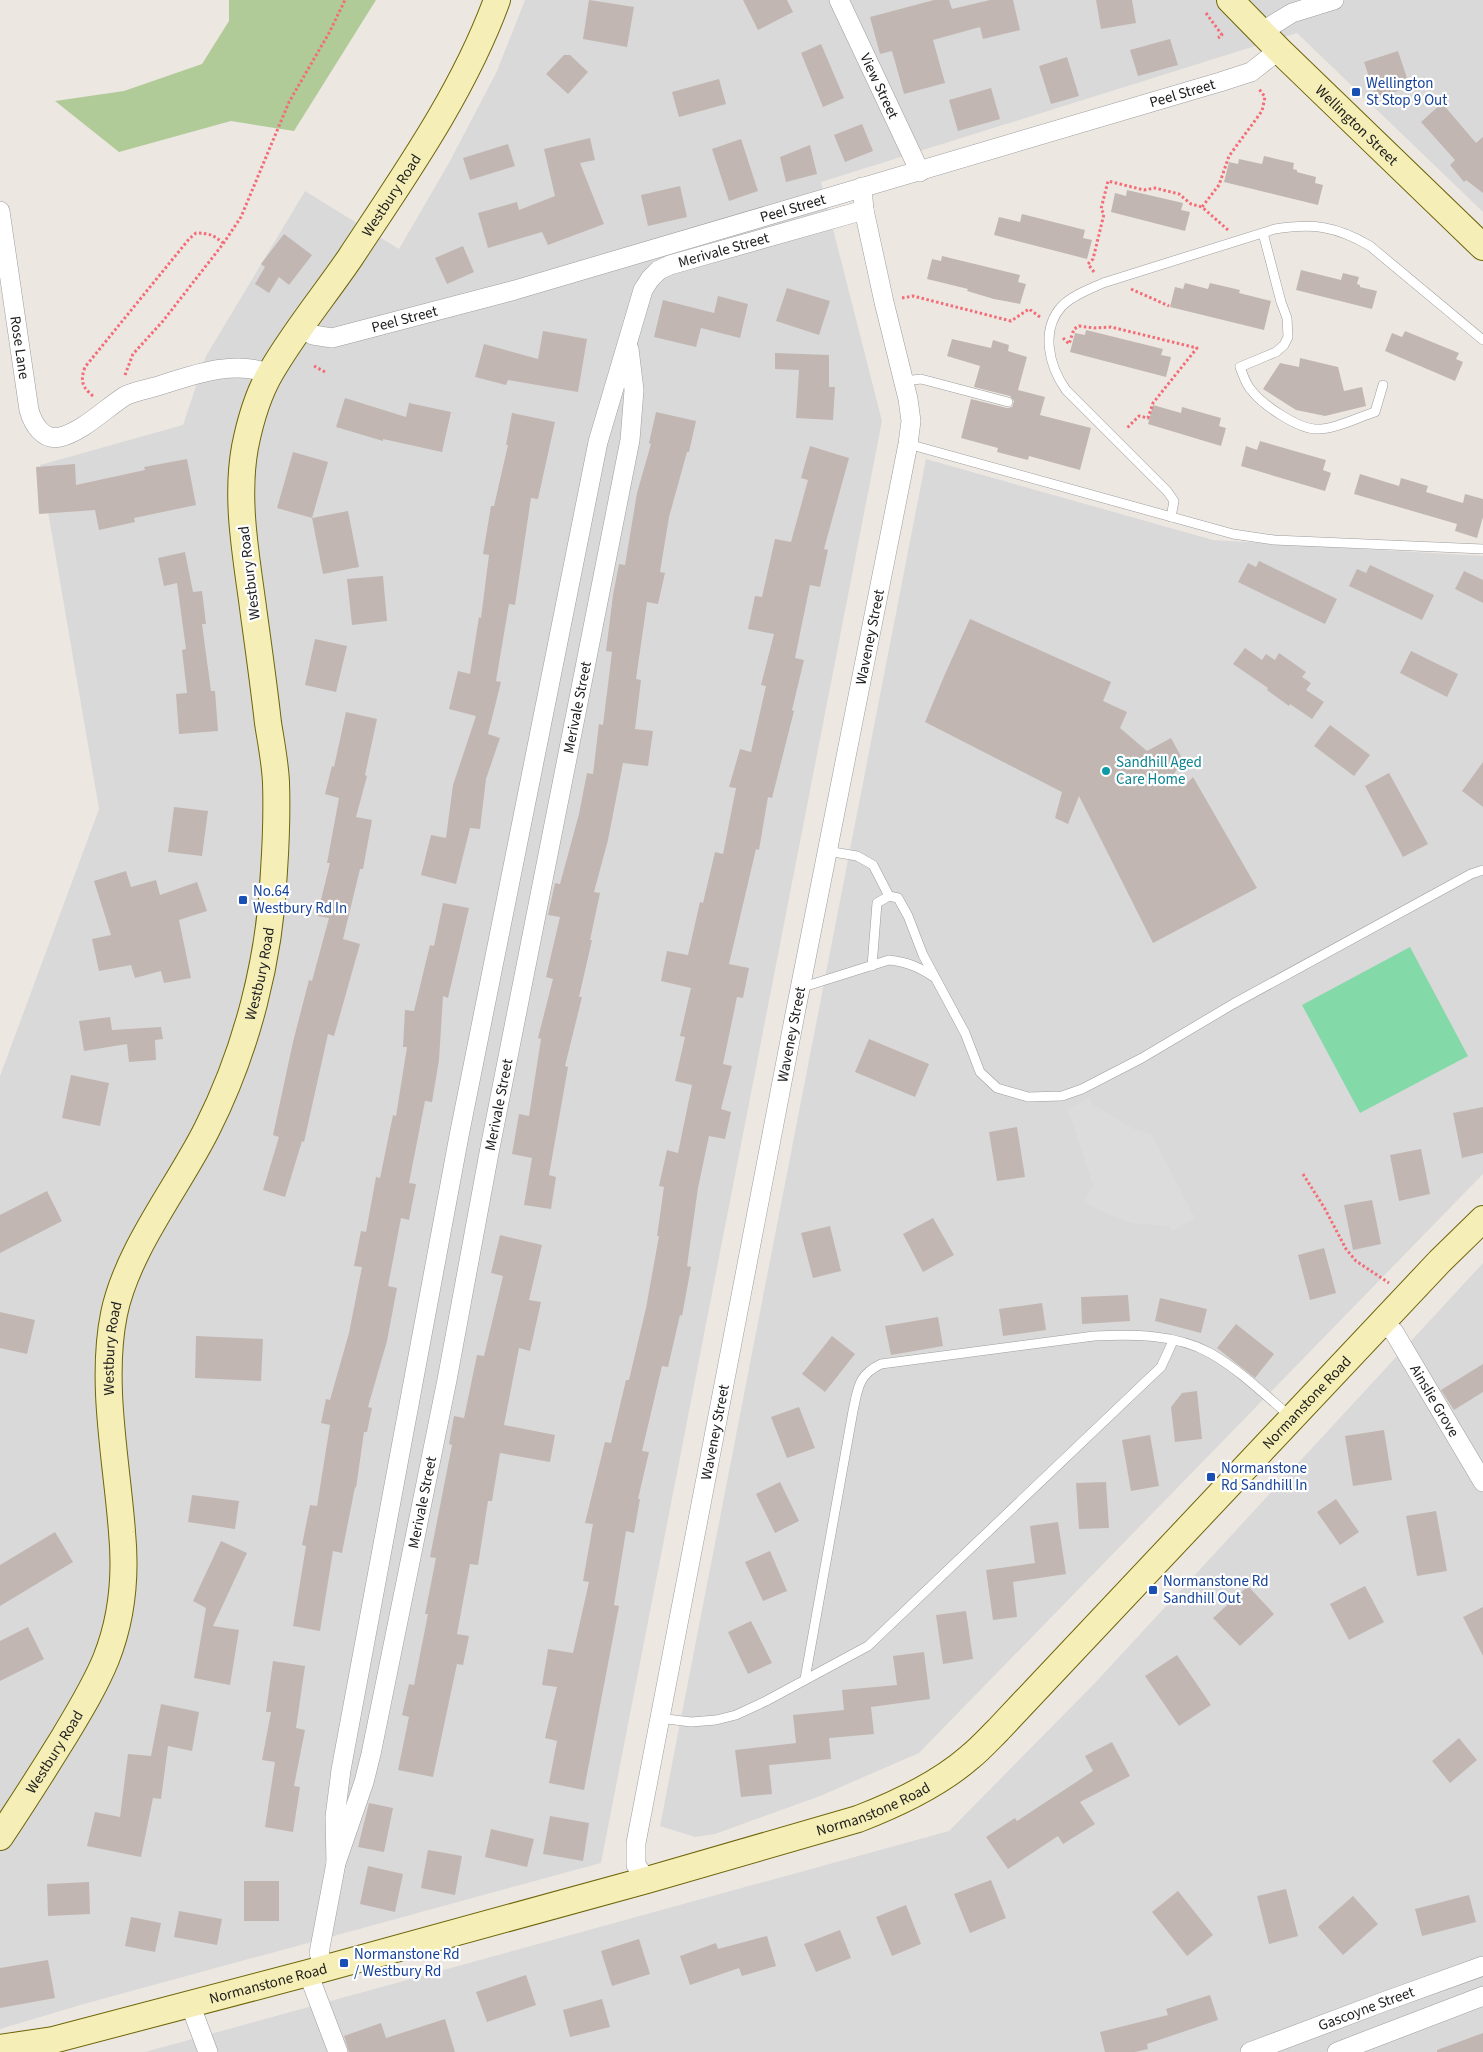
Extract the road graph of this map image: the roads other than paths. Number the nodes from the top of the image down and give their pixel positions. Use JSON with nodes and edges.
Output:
{"nodes":[{"id":1,"x":497,"y":0,"type":"edge"},
{"id":2,"x":839,"y":0,"type":"edge"},
{"id":3,"x":1230,"y":0,"type":"edge"},
{"id":4,"x":1334,"y":0,"type":"edge"},
{"id":5,"x":1261,"y":32,"type":"junction"},
{"id":6,"x":1279,"y":50,"type":"junction"},
{"id":7,"x":920,"y":172,"type":"junction"},
{"id":8,"x":862,"y":187,"type":"junction"},
{"id":9,"x":864,"y":210,"type":"junction"},
{"id":10,"x":0,"y":211,"type":"edge"},
{"id":11,"x":1263,"y":233,"type":"junction"},
{"id":12,"x":1483,"y":248,"type":"edge"},
{"id":13,"x":301,"y":328,"type":"junction"},
{"id":14,"x":1483,"y":340,"type":"edge"},
{"id":15,"x":629,"y":343,"type":"junction"},
{"id":16,"x":270,"y":374,"type":"junction"},
{"id":17,"x":904,"y":381,"type":"junction"},
{"id":18,"x":1383,"y":385,"type":"dead end"},
{"id":19,"x":1008,"y":402,"type":"dead end"},
{"id":20,"x":908,"y":444,"type":"junction"},
{"id":21,"x":1171,"y":517,"type":"junction"},
{"id":22,"x":1483,"y":549,"type":"edge"},
{"id":23,"x":827,"y":851,"type":"junction"},
{"id":24,"x":1483,"y":870,"type":"edge"},
{"id":25,"x":889,"y":896,"type":"junction"},
{"id":26,"x":872,"y":966,"type":"junction"},
{"id":27,"x":936,"y":978,"type":"junction"},
{"id":28,"x":800,"y":988,"type":"junction"},
{"id":29,"x":1483,"y":1219,"type":"edge"},
{"id":30,"x":1383,"y":1323,"type":"junction"},
{"id":31,"x":1173,"y":1341,"type":"junction"},
{"id":32,"x":1293,"y":1419,"type":"junction"},
{"id":33,"x":1483,"y":1482,"type":"edge"},
{"id":34,"x":805,"y":1679,"type":"junction"},
{"id":35,"x":659,"y":1718,"type":"junction"},
{"id":36,"x":0,"y":1838,"type":"edge"},
{"id":37,"x":336,"y":1863,"type":"junction"},
{"id":38,"x":647,"y":1880,"type":"junction"},
{"id":39,"x":1483,"y":1966,"type":"edge"},
{"id":40,"x":316,"y":1971,"type":"junction"},
{"id":41,"x":1483,"y":1996,"type":"edge"},
{"id":42,"x":190,"y":2004,"type":"junction"},
{"id":43,"x":52,"y":2040,"type":"junction"},
{"id":44,"x":0,"y":2048,"type":"edge"},
{"id":45,"x":25,"y":2052,"type":"edge"},
{"id":46,"x":208,"y":2052,"type":"edge"},
{"id":47,"x":338,"y":2052,"type":"edge"},
{"id":48,"x":1250,"y":2052,"type":"edge"},
{"id":49,"x":1337,"y":2052,"type":"edge"}],
"edges":[{"from":1,"to":13,"type":"main road","name":"Westbury Road"},
{"from":2,"to":7,"type":"street","name":"View Street"},
{"from":3,"to":5,"type":"main road","name":"Wellington Street"},
{"from":4,"to":5,"type":"street"},
{"from":5,"to":6,"type":"main road","name":"Wellington Street"},
{"from":6,"to":7,"type":"street","name":"Peel Street"},
{"from":6,"to":12,"type":"main road","name":"Wellington Street"},
{"from":7,"to":8,"type":"street","name":"Peel Street"},
{"from":8,"to":9,"type":"street","name":"Waveney Street"},
{"from":8,"to":13,"type":"street","name":"Peel Street"},
{"from":9,"to":15,"type":"street","name":"Merivale Street"},
{"from":9,"to":17,"type":"street","name":"Waveney Street"},
{"from":10,"to":16,"type":"street","name":"Rose Lane"},
{"from":11,"to":14,"type":"lane"},
{"from":11,"to":18,"type":"lane"},
{"from":11,"to":21,"type":"lane"},
{"from":13,"to":16,"type":"main road","name":"Westbury Road"},
{"from":15,"to":37,"type":"street","name":"Merivale Street"},
{"from":15,"to":37,"type":"street","name":"Merivale Street"},
{"from":16,"to":36,"type":"main road","name":"Westbury Road"},
{"from":17,"to":19,"type":"lane"},
{"from":17,"to":20,"type":"street","name":"Waveney Street"},
{"from":20,"to":21,"type":"lane"},
{"from":20,"to":23,"type":"street","name":"Waveney Street"},
{"from":21,"to":22,"type":"lane"},
{"from":23,"to":25,"type":"lane"},
{"from":23,"to":28,"type":"street","name":"Waveney Street"},
{"from":24,"to":27,"type":"lane"},
{"from":25,"to":26,"type":"lane"},
{"from":25,"to":27,"type":"lane"},
{"from":26,"to":27,"type":"lane"},
{"from":26,"to":28,"type":"lane"},
{"from":28,"to":35,"type":"street","name":"Waveney Street"},
{"from":29,"to":30,"type":"main road","name":"Normanstone Road"},
{"from":30,"to":32,"type":"main road","name":"Normanstone Road"},
{"from":30,"to":33,"type":"street","name":"Ainslie Grove"},
{"from":31,"to":32,"type":"lane"},
{"from":31,"to":34,"type":"lane"},
{"from":31,"to":34,"type":"lane"},
{"from":32,"to":38,"type":"main road","name":"Normanstone Road"},
{"from":34,"to":35,"type":"lane"},
{"from":35,"to":38,"type":"street","name":"Waveney Street"},
{"from":37,"to":40,"type":"street","name":"Merivale Street"},
{"from":38,"to":40,"type":"main road","name":"Normanstone Road"},
{"from":39,"to":48,"type":"street","name":"Gascoyne Street"},
{"from":40,"to":42,"type":"main road","name":"Normanstone Road"},
{"from":40,"to":47,"type":"street","name":"Merivale Street"},
{"from":41,"to":49,"type":"street","name":"Gascoyne Street"},
{"from":42,"to":43,"type":"main road","name":"Normanstone Road"},
{"from":42,"to":46,"type":"street"},
{"from":43,"to":44,"type":"main road","name":"Normanstone Road"},
{"from":43,"to":45,"type":"main road","name":"Normanstone Road"}]}
